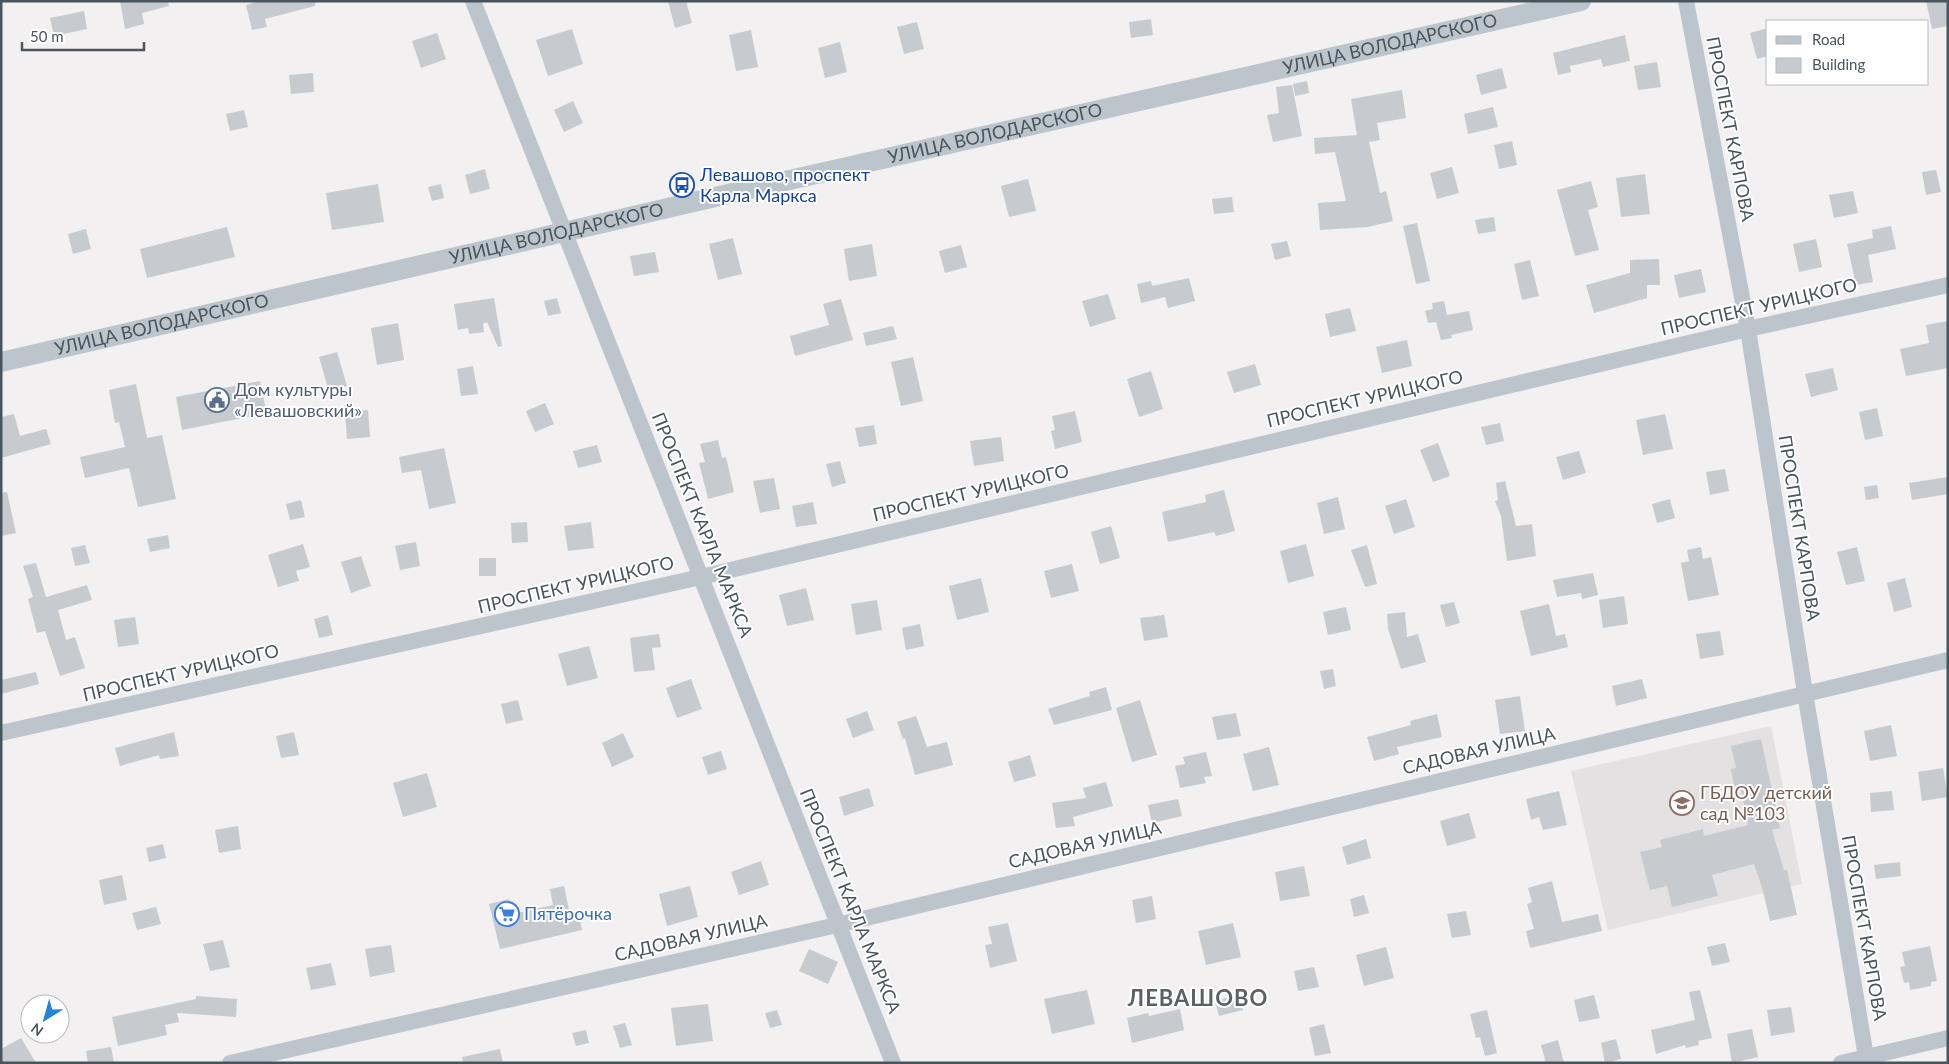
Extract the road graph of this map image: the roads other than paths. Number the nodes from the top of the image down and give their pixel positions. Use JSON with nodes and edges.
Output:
{"nodes":[{"id":1,"x":473,"y":1,"type":"edge"},
{"id":2,"x":1581,"y":1,"type":"edge"},
{"id":3,"x":1686,"y":1,"type":"edge"},
{"id":4,"x":564,"y":232,"type":"junction"},
{"id":5,"x":1948,"y":285,"type":"edge"},
{"id":6,"x":1748,"y":329,"type":"junction"},
{"id":7,"x":1,"y":362,"type":"edge"},
{"id":8,"x":702,"y":577,"type":"junction"},
{"id":9,"x":1948,"y":660,"type":"edge"},
{"id":10,"x":1804,"y":693,"type":"junction"},
{"id":11,"x":1,"y":733,"type":"edge"},
{"id":12,"x":837,"y":925,"type":"junction"},
{"id":13,"x":1948,"y":1038,"type":"edge"},
{"id":14,"x":1866,"y":1060,"type":"edge"},
{"id":15,"x":230,"y":1063,"type":"edge"},
{"id":16,"x":893,"y":1063,"type":"edge"},
{"id":17,"x":1841,"y":1063,"type":"edge"}],
"edges":[{"from":1,"to":4,"type":"street","name":"ПРОСПЕКТ КАРЛА МАРКСА"},
{"from":2,"to":4,"type":"street","name":"УЛИЦА ВОЛОДАРСКОГО"},
{"from":3,"to":6,"type":"street","name":"ПРОСПЕКТ КАРПОВА"},
{"from":4,"to":7,"type":"street","name":"УЛИЦА ВОЛОДАРСКОГО"},
{"from":4,"to":8,"type":"street","name":"ПРОСПЕКТ КАРЛА МАРКСА"},
{"from":5,"to":6,"type":"street","name":"ПРОСПЕКТ УРИЦКОГО"},
{"from":6,"to":8,"type":"street","name":"ПРОСПЕКТ УРИЦКОГО"},
{"from":6,"to":10,"type":"street","name":"ПРОСПЕКТ КАРПОВА"},
{"from":8,"to":11,"type":"street","name":"ПРОСПЕКТ УРИЦКОГО"},
{"from":8,"to":12,"type":"street","name":"ПРОСПЕКТ КАРЛА МАРКСА"},
{"from":9,"to":10,"type":"street","name":"САДОВАЯ УЛИЦА"},
{"from":10,"to":12,"type":"street","name":"САДОВАЯ УЛИЦА"},
{"from":10,"to":14,"type":"street","name":"ПРОСПЕКТ КАРПОВА"},
{"from":12,"to":15,"type":"street","name":"САДОВАЯ УЛИЦА"},
{"from":12,"to":16,"type":"street","name":"ПРОСПЕКТ КАРЛА МАРКСА"},
{"from":13,"to":14,"type":"street"},
{"from":14,"to":17,"type":"street"}]}
